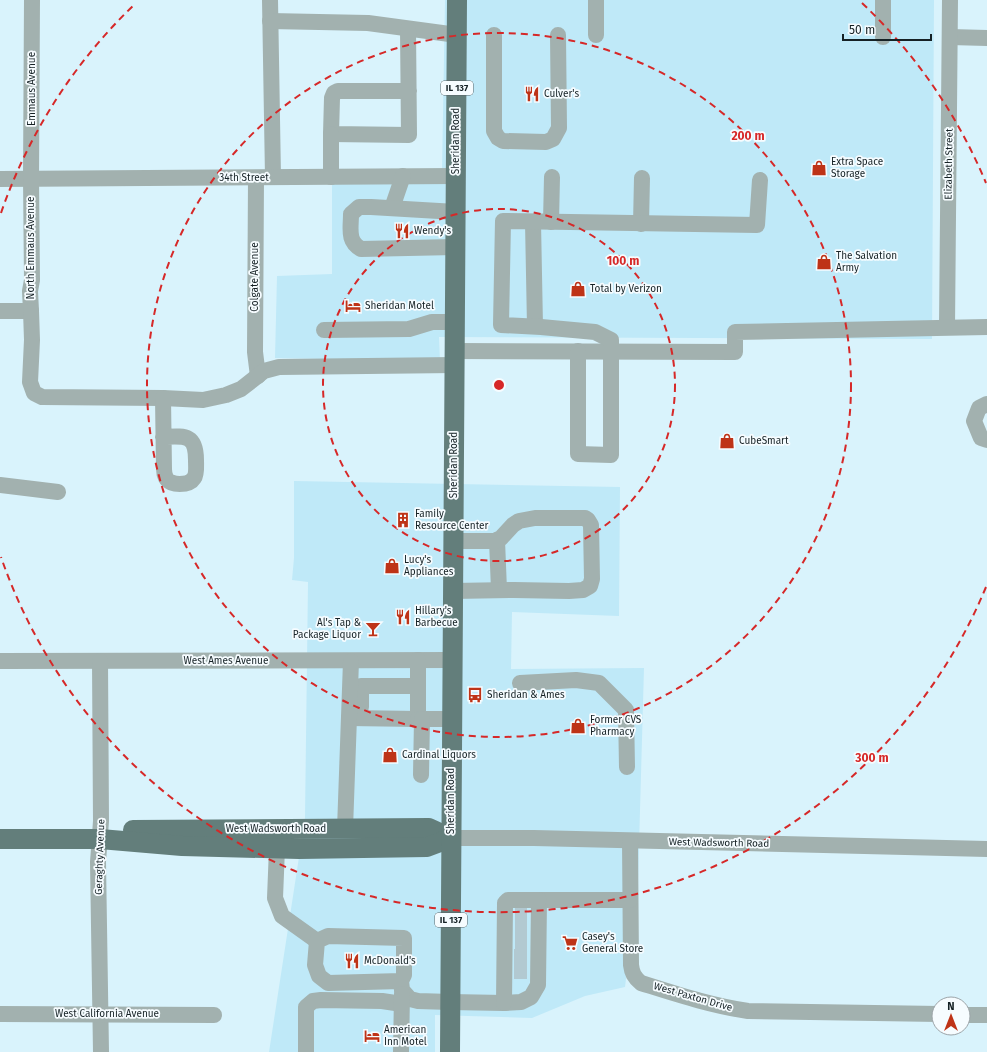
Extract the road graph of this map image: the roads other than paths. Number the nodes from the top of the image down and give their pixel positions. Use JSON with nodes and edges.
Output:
{"nodes":[{"id":1,"x":32,"y":0,"type":"edge"},
{"id":2,"x":270,"y":0,"type":"edge"},
{"id":3,"x":457,"y":0,"type":"edge"},
{"id":4,"x":596,"y":0,"type":"edge"},
{"id":5,"x":883,"y":0,"type":"edge"},
{"id":6,"x":950,"y":0,"type":"edge"},
{"id":7,"x":270,"y":21,"type":"junction"},
{"id":8,"x":408,"y":29,"type":"junction"},
{"id":9,"x":457,"y":35,"type":"junction"},
{"id":10,"x":494,"y":35,"type":"dead end"},
{"id":11,"x":558,"y":35,"type":"dead end"},
{"id":12,"x":596,"y":35,"type":"dead end"},
{"id":13,"x":883,"y":37,"type":"dead end"},
{"id":14,"x":950,"y":37,"type":"junction"},
{"id":15,"x":987,"y":38,"type":"edge"},
{"id":16,"x":409,"y":91,"type":"junction"},
{"id":17,"x":331,"y":134,"type":"junction"},
{"id":18,"x":403,"y":176,"type":"junction"},
{"id":19,"x":456,"y":176,"type":"junction"},
{"id":20,"x":273,"y":177,"type":"junction"},
{"id":21,"x":331,"y":177,"type":"junction"},
{"id":22,"x":552,"y":177,"type":"dead end"},
{"id":23,"x":31,"y":178,"type":"junction"},
{"id":24,"x":256,"y":178,"type":"junction"},
{"id":25,"x":642,"y":178,"type":"dead end"},
{"id":26,"x":0,"y":179,"type":"edge"},
{"id":27,"x":760,"y":180,"type":"dead end"},
{"id":28,"x":392,"y":208,"type":"junction"},
{"id":29,"x":456,"y":212,"type":"junction"},
{"id":30,"x":533,"y":222,"type":"junction"},
{"id":31,"x":551,"y":222,"type":"junction"},
{"id":32,"x":641,"y":224,"type":"junction"},
{"id":33,"x":455,"y":246,"type":"junction"},
{"id":34,"x":0,"y":311,"type":"edge"},
{"id":35,"x":31,"y":311,"type":"junction"},
{"id":36,"x":455,"y":322,"type":"junction"},
{"id":37,"x":535,"y":326,"type":"junction"},
{"id":38,"x":947,"y":327,"type":"junction"},
{"id":39,"x":987,"y":327,"type":"edge"},
{"id":40,"x":324,"y":330,"type":"dead end"},
{"id":41,"x":578,"y":351,"type":"junction"},
{"id":42,"x":612,"y":351,"type":"junction"},
{"id":43,"x":454,"y":358,"type":"junction"},
{"id":44,"x":258,"y":376,"type":"junction"},
{"id":45,"x":163,"y":398,"type":"junction"},
{"id":46,"x":987,"y":404,"type":"edge"},
{"id":47,"x":163,"y":437,"type":"dead end"},
{"id":48,"x":987,"y":440,"type":"edge"},
{"id":49,"x":0,"y":485,"type":"edge"},
{"id":50,"x":58,"y":492,"type":"dead end"},
{"id":51,"x":498,"y":540,"type":"junction"},
{"id":52,"x":453,"y":541,"type":"junction"},
{"id":53,"x":499,"y":590,"type":"junction"},
{"id":54,"x":453,"y":591,"type":"junction"},
{"id":55,"x":351,"y":660,"type":"junction"},
{"id":56,"x":418,"y":660,"type":"junction"},
{"id":57,"x":452,"y":660,"type":"junction"},
{"id":58,"x":0,"y":661,"type":"edge"},
{"id":59,"x":100,"y":661,"type":"junction"},
{"id":60,"x":520,"y":683,"type":"dead end"},
{"id":61,"x":418,"y":686,"type":"junction"},
{"id":62,"x":355,"y":718,"type":"junction"},
{"id":63,"x":420,"y":719,"type":"junction"},
{"id":64,"x":452,"y":720,"type":"junction"},
{"id":65,"x":627,"y":767,"type":"dead end"},
{"id":66,"x":421,"y":775,"type":"dead end"},
{"id":67,"x":345,"y":829,"type":"junction"},
{"id":68,"x":451,"y":838,"type":"junction"},
{"id":69,"x":0,"y":839,"type":"edge"},
{"id":70,"x":100,"y":839,"type":"junction"},
{"id":71,"x":630,"y":841,"type":"junction"},
{"id":72,"x":277,"y":848,"type":"junction"},
{"id":73,"x":987,"y":849,"type":"edge"},
{"id":74,"x":630,"y":900,"type":"junction"},
{"id":75,"x":317,"y":941,"type":"junction"},
{"id":76,"x":522,"y":941,"type":"junction"},
{"id":77,"x":402,"y":992,"type":"junction"},
{"id":78,"x":450,"y":1002,"type":"junction"},
{"id":79,"x":504,"y":1003,"type":"junction"},
{"id":80,"x":0,"y":1014,"type":"edge"},
{"id":81,"x":100,"y":1014,"type":"junction"},
{"id":82,"x":931,"y":1014,"type":"edge"},
{"id":83,"x":214,"y":1015,"type":"dead end"},
{"id":84,"x":971,"y":1015,"type":"edge"},
{"id":85,"x":987,"y":1015,"type":"edge"},
{"id":86,"x":101,"y":1052,"type":"edge"},
{"id":87,"x":306,"y":1052,"type":"edge"},
{"id":88,"x":401,"y":1052,"type":"edge"},
{"id":89,"x":450,"y":1052,"type":"edge"}],
"edges":[{"from":1,"to":23,"type":"street","name":"Emmaus Avenue"},
{"from":2,"to":7,"type":"street"},
{"from":3,"to":9,"type":"main road","name":"Sheridan Road","number":"IL 137"},
{"from":4,"to":12,"type":"street"},
{"from":5,"to":13,"type":"street"},
{"from":6,"to":14,"type":"street","name":"Elizabeth Street"},
{"from":7,"to":8,"type":"street"},
{"from":7,"to":20,"type":"street"},
{"from":8,"to":9,"type":"street"},
{"from":8,"to":16,"type":"street"},
{"from":9,"to":19,"type":"main road","name":"Sheridan Road","number":"IL 137"},
{"from":10,"to":11,"type":"street"},
{"from":14,"to":15,"type":"street"},
{"from":14,"to":38,"type":"street","name":"Elizabeth Street"},
{"from":16,"to":17,"type":"street"},
{"from":16,"to":17,"type":"street"},
{"from":17,"to":21,"type":"street"},
{"from":18,"to":19,"type":"street","name":"34th Street"},
{"from":18,"to":21,"type":"street","name":"34th Street"},
{"from":18,"to":28,"type":"street"},
{"from":19,"to":29,"type":"main road","name":"Sheridan Road","number":"IL 137"},
{"from":20,"to":21,"type":"street","name":"34th Street"},
{"from":20,"to":24,"type":"street","name":"34th Street"},
{"from":22,"to":31,"type":"street"},
{"from":23,"to":24,"type":"street","name":"34th Street"},
{"from":23,"to":26,"type":"street","name":"34th Street"},
{"from":23,"to":35,"type":"street","name":"North Emmaus Avenue"},
{"from":24,"to":44,"type":"street","name":"Colgate Avenue"},
{"from":25,"to":32,"type":"street"},
{"from":27,"to":32,"type":"street"},
{"from":28,"to":29,"type":"street"},
{"from":28,"to":33,"type":"street"},
{"from":29,"to":33,"type":"main road","name":"Sheridan Road","number":"IL 137"},
{"from":30,"to":31,"type":"street"},
{"from":30,"to":37,"type":"street"},
{"from":30,"to":37,"type":"street"},
{"from":31,"to":32,"type":"street"},
{"from":33,"to":36,"type":"main road","name":"Sheridan Road","number":"IL 137"},
{"from":34,"to":35,"type":"street","name":"North Emmaus Avenue"},
{"from":35,"to":45,"type":"street"},
{"from":36,"to":40,"type":"street"},
{"from":36,"to":43,"type":"main road","name":"Sheridan Road","number":"IL 137"},
{"from":37,"to":42,"type":"street"},
{"from":38,"to":39,"type":"street"},
{"from":38,"to":42,"type":"street"},
{"from":41,"to":42,"type":"street"},
{"from":41,"to":42,"type":"street"},
{"from":41,"to":43,"type":"street"},
{"from":43,"to":44,"type":"street"},
{"from":43,"to":52,"type":"main road","name":"Sheridan Road","number":"IL 137"},
{"from":44,"to":45,"type":"street"},
{"from":45,"to":47,"type":"street"},
{"from":46,"to":48,"type":"street"},
{"from":49,"to":50,"type":"street"},
{"from":51,"to":52,"type":"street"},
{"from":51,"to":53,"type":"street"},
{"from":51,"to":53,"type":"street"},
{"from":52,"to":54,"type":"main road","name":"Sheridan Road","number":"IL 137"},
{"from":53,"to":54,"type":"street"},
{"from":54,"to":57,"type":"main road","name":"Sheridan Road","number":"IL 137"},
{"from":55,"to":56,"type":"street","name":"West Ames Avenue"},
{"from":55,"to":59,"type":"street","name":"West Ames Avenue"},
{"from":55,"to":62,"type":"street"},
{"from":56,"to":57,"type":"street","name":"West Ames Avenue"},
{"from":56,"to":61,"type":"street"},
{"from":57,"to":64,"type":"main road","name":"Sheridan Road","number":"IL 137"},
{"from":58,"to":59,"type":"street","name":"West Ames Avenue"},
{"from":59,"to":70,"type":"street","name":"Geraghty Avenue"},
{"from":60,"to":65,"type":"street"},
{"from":61,"to":62,"type":"street"},
{"from":61,"to":63,"type":"street"},
{"from":62,"to":63,"type":"street"},
{"from":62,"to":67,"type":"street"},
{"from":63,"to":64,"type":"street"},
{"from":63,"to":66,"type":"street"},
{"from":64,"to":68,"type":"main road","name":"Sheridan Road","number":"IL 137"},
{"from":67,"to":68,"type":"main road","name":"West Wadsworth Road"},
{"from":67,"to":70,"type":"main road","name":"West Wadsworth Road"},
{"from":68,"to":71,"type":"street","name":"West Wadsworth Road"},
{"from":68,"to":72,"type":"main road","name":"West Wadsworth Road"},
{"from":68,"to":78,"type":"main road","name":"Sheridan Road","number":"IL 137"},
{"from":69,"to":70,"type":"main road","name":"West Wadsworth Road"},
{"from":70,"to":72,"type":"main road","name":"West Wadsworth Road"},
{"from":70,"to":81,"type":"street","name":"Geraghty Avenue"},
{"from":71,"to":73,"type":"street","name":"West Wadsworth Road"},
{"from":71,"to":74,"type":"street","name":"West Paxton Drive"},
{"from":72,"to":75,"type":"street"},
{"from":74,"to":76,"type":"street"},
{"from":74,"to":82,"type":"street","name":"West Paxton Drive"},
{"from":75,"to":77,"type":"street"},
{"from":75,"to":77,"type":"street"},
{"from":76,"to":79,"type":"street"},
{"from":76,"to":79,"type":"street"},
{"from":77,"to":78,"type":"street"},
{"from":77,"to":87,"type":"street"},
{"from":77,"to":88,"type":"street"},
{"from":78,"to":79,"type":"street"},
{"from":78,"to":89,"type":"main road","number":"IL 137"},
{"from":80,"to":81,"type":"street","name":"West California Avenue"},
{"from":81,"to":83,"type":"street","name":"West California Avenue"},
{"from":81,"to":86,"type":"street","name":"Geraghty Avenue"},
{"from":84,"to":85,"type":"street"}]}
